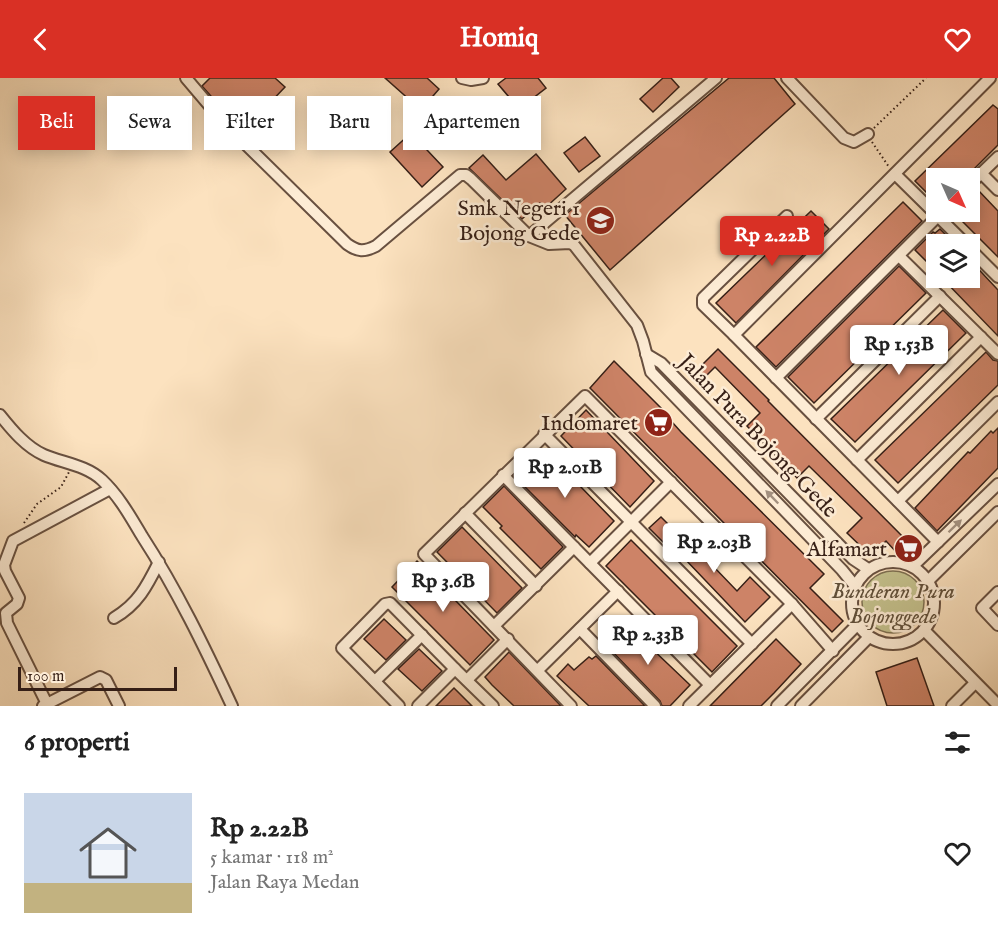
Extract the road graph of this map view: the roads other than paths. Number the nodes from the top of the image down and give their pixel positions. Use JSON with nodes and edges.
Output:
{"nodes":[{"id":1,"x":186,"y":78,"type":"edge"},
{"id":2,"x":462,"y":78,"type":"edge"},
{"id":3,"x":483,"y":78,"type":"edge"},
{"id":4,"x":716,"y":78,"type":"edge"},
{"id":5,"x":787,"y":78,"type":"edge"},
{"id":6,"x":990,"y":78,"type":"edge"},
{"id":7,"x":868,"y":134,"type":"road end"},
{"id":8,"x":998,"y":157,"type":"edge"},
{"id":9,"x":981,"y":173,"type":"joint"},
{"id":10,"x":895,"y":174,"type":"junction"},
{"id":11,"x":998,"y":190,"type":"edge"},
{"id":12,"x":926,"y":202,"type":"edge"},
{"id":13,"x":787,"y":216,"type":"dead end"},
{"id":14,"x":932,"y":222,"type":"edge"},
{"id":15,"x":947,"y":222,"type":"edge"},
{"id":16,"x":957,"y":234,"type":"edge"},
{"id":17,"x":529,"y":236,"type":"junction"},
{"id":18,"x":899,"y":256,"type":"junction"},
{"id":19,"x":980,"y":259,"type":"edge"},
{"id":20,"x":998,"y":277,"type":"edge"},
{"id":21,"x":940,"y":296,"type":"junction"},
{"id":22,"x":734,"y":335,"type":"junction"},
{"id":23,"x":981,"y":337,"type":"junction"},
{"id":24,"x":646,"y":354,"type":"junction"},
{"id":25,"x":998,"y":354,"type":"edge"},
{"id":26,"x":776,"y":378,"type":"junction"},
{"id":27,"x":998,"y":402,"type":"edge"},
{"id":28,"x":0,"y":415,"type":"edge"},
{"id":29,"x":816,"y":419,"type":"junction"},
{"id":30,"x":544,"y":434,"type":"junction"},
{"id":31,"x":857,"y":460,"type":"junction"},
{"id":32,"x":503,"y":475,"type":"junction"},
{"id":33,"x":672,"y":482,"type":"junction"},
{"id":34,"x":997,"y":487,"type":"edge"},
{"id":35,"x":110,"y":489,"type":"junction"},
{"id":36,"x":898,"y":501,"type":"junction"},
{"id":37,"x":998,"y":512,"type":"edge"},
{"id":38,"x":465,"y":513,"type":"junction"},
{"id":39,"x":631,"y":522,"type":"junction"},
{"id":40,"x":939,"y":542,"type":"junction"},
{"id":41,"x":574,"y":547,"type":"junction"},
{"id":42,"x":159,"y":562,"type":"junction"},
{"id":43,"x":590,"y":563,"type":"junction"},
{"id":44,"x":913,"y":566,"type":"junction"},
{"id":45,"x":868,"y":569,"type":"junction"},
{"id":46,"x":928,"y":581,"type":"junction"},
{"id":47,"x":536,"y":586,"type":"junction"},
{"id":48,"x":855,"y":586,"type":"junction"},
{"id":49,"x":618,"y":591,"type":"junction"},
{"id":50,"x":998,"y":592,"type":"edge"},
{"id":51,"x":792,"y":604,"type":"junction"},
{"id":52,"x":114,"y":618,"type":"dead end"},
{"id":53,"x":857,"y":625,"type":"junction"},
{"id":54,"x":998,"y":625,"type":"edge"},
{"id":55,"x":494,"y":626,"type":"junction"},
{"id":56,"x":580,"y":629,"type":"junction"},
{"id":57,"x":924,"y":630,"type":"junction"},
{"id":58,"x":422,"y":635,"type":"junction"},
{"id":59,"x":869,"y":637,"type":"junction"},
{"id":60,"x":508,"y":639,"type":"junction"},
{"id":61,"x":752,"y":644,"type":"junction"},
{"id":62,"x":833,"y":651,"type":"junction"},
{"id":63,"x":455,"y":669,"type":"junction"},
{"id":64,"x":538,"y":670,"type":"junction"},
{"id":65,"x":467,"y":680,"type":"junction"},
{"id":66,"x":375,"y":681,"type":"junction"},
{"id":67,"x":975,"y":683,"type":"junction"},
{"id":68,"x":710,"y":685,"type":"junction"},
{"id":69,"x":45,"y":705,"type":"edge"},
{"id":70,"x":998,"y":705,"type":"edge"},
{"id":71,"x":119,"y":706,"type":"edge"},
{"id":72,"x":232,"y":706,"type":"edge"},
{"id":73,"x":399,"y":706,"type":"edge"},
{"id":74,"x":418,"y":706,"type":"edge"},
{"id":75,"x":492,"y":706,"type":"edge"},
{"id":76,"x":571,"y":706,"type":"edge"},
{"id":77,"x":655,"y":706,"type":"edge"},
{"id":78,"x":689,"y":706,"type":"edge"},
{"id":79,"x":777,"y":706,"type":"edge"},
{"id":80,"x":801,"y":706,"type":"edge"},
{"id":81,"x":952,"y":706,"type":"edge"}],
"edges":[{"from":1,"to":17,"type":"street"},
{"from":2,"to":3,"type":"street"},
{"from":4,"to":17,"type":"street"},
{"from":5,"to":7,"type":"street"},
{"from":6,"to":10,"type":"street"},
{"from":8,"to":9,"type":"street"},
{"from":9,"to":11,"type":"street"},
{"from":10,"to":12,"type":"street"},
{"from":10,"to":22,"type":"street"},
{"from":13,"to":22,"type":"street"},
{"from":14,"to":18,"type":"street"},
{"from":15,"to":16,"type":"street"},
{"from":17,"to":24,"type":"street"},
{"from":18,"to":21,"type":"street"},
{"from":18,"to":26,"type":"street"},
{"from":19,"to":20,"type":"street"},
{"from":21,"to":23,"type":"street"},
{"from":21,"to":29,"type":"street"},
{"from":22,"to":26,"type":"street"},
{"from":23,"to":25,"type":"street"},
{"from":23,"to":31,"type":"street"},
{"from":24,"to":45,"type":"street","name":"Jalan Pura Bojong Gede"},
{"from":48,"to":24,"type":"street","one_way":true},
{"from":26,"to":29,"type":"street"},
{"from":27,"to":36,"type":"street"},
{"from":28,"to":35,"type":"street"},
{"from":29,"to":31,"type":"street"},
{"from":30,"to":32,"type":"street"},
{"from":30,"to":33,"type":"street"},
{"from":30,"to":39,"type":"street"},
{"from":31,"to":36,"type":"street"},
{"from":32,"to":38,"type":"street"},
{"from":32,"to":41,"type":"street"},
{"from":33,"to":39,"type":"street"},
{"from":33,"to":51,"type":"street"},
{"from":40,"to":34,"type":"street","one_way":true},
{"from":35,"to":42,"type":"street"},
{"from":35,"to":69,"type":"street"},
{"from":36,"to":40,"type":"street"},
{"from":37,"to":46,"type":"street"},
{"from":38,"to":47,"type":"street"},
{"from":38,"to":55,"type":"street"},
{"from":39,"to":43,"type":"street"},
{"from":39,"to":61,"type":"street"},
{"from":40,"to":44,"type":"street"},
{"from":41,"to":43,"type":"street"},
{"from":41,"to":47,"type":"street"},
{"from":42,"to":52,"type":"street"},
{"from":42,"to":72,"type":"street"},
{"from":43,"to":49,"type":"street"},
{"from":44,"to":45,"type":"street"},
{"from":44,"to":46,"type":"street"},
{"from":45,"to":48,"type":"street"},
{"from":46,"to":57,"type":"street"},
{"from":47,"to":55,"type":"street"},
{"from":48,"to":53,"type":"street"},
{"from":49,"to":56,"type":"street"},
{"from":49,"to":68,"type":"street"},
{"from":50,"to":54,"type":"street"},
{"from":51,"to":61,"type":"street"},
{"from":51,"to":62,"type":"street"},
{"from":53,"to":59,"type":"street"},
{"from":53,"to":62,"type":"street"},
{"from":55,"to":60,"type":"street"},
{"from":56,"to":64,"type":"street"},
{"from":56,"to":77,"type":"street"},
{"from":57,"to":59,"type":"street"},
{"from":57,"to":67,"type":"street"},
{"from":58,"to":63,"type":"street"},
{"from":58,"to":66,"type":"street"},
{"from":58,"to":66,"type":"street"},
{"from":59,"to":80,"type":"street"},
{"from":60,"to":64,"type":"street"},
{"from":60,"to":65,"type":"street"},
{"from":61,"to":68,"type":"street"},
{"from":62,"to":79,"type":"street"},
{"from":63,"to":65,"type":"street"},
{"from":63,"to":74,"type":"street"},
{"from":64,"to":76,"type":"street"},
{"from":65,"to":75,"type":"street"},
{"from":66,"to":73,"type":"street"},
{"from":67,"to":70,"type":"street"},
{"from":67,"to":81,"type":"street"},
{"from":68,"to":78,"type":"street"},
{"from":69,"to":71,"type":"street"}]}
